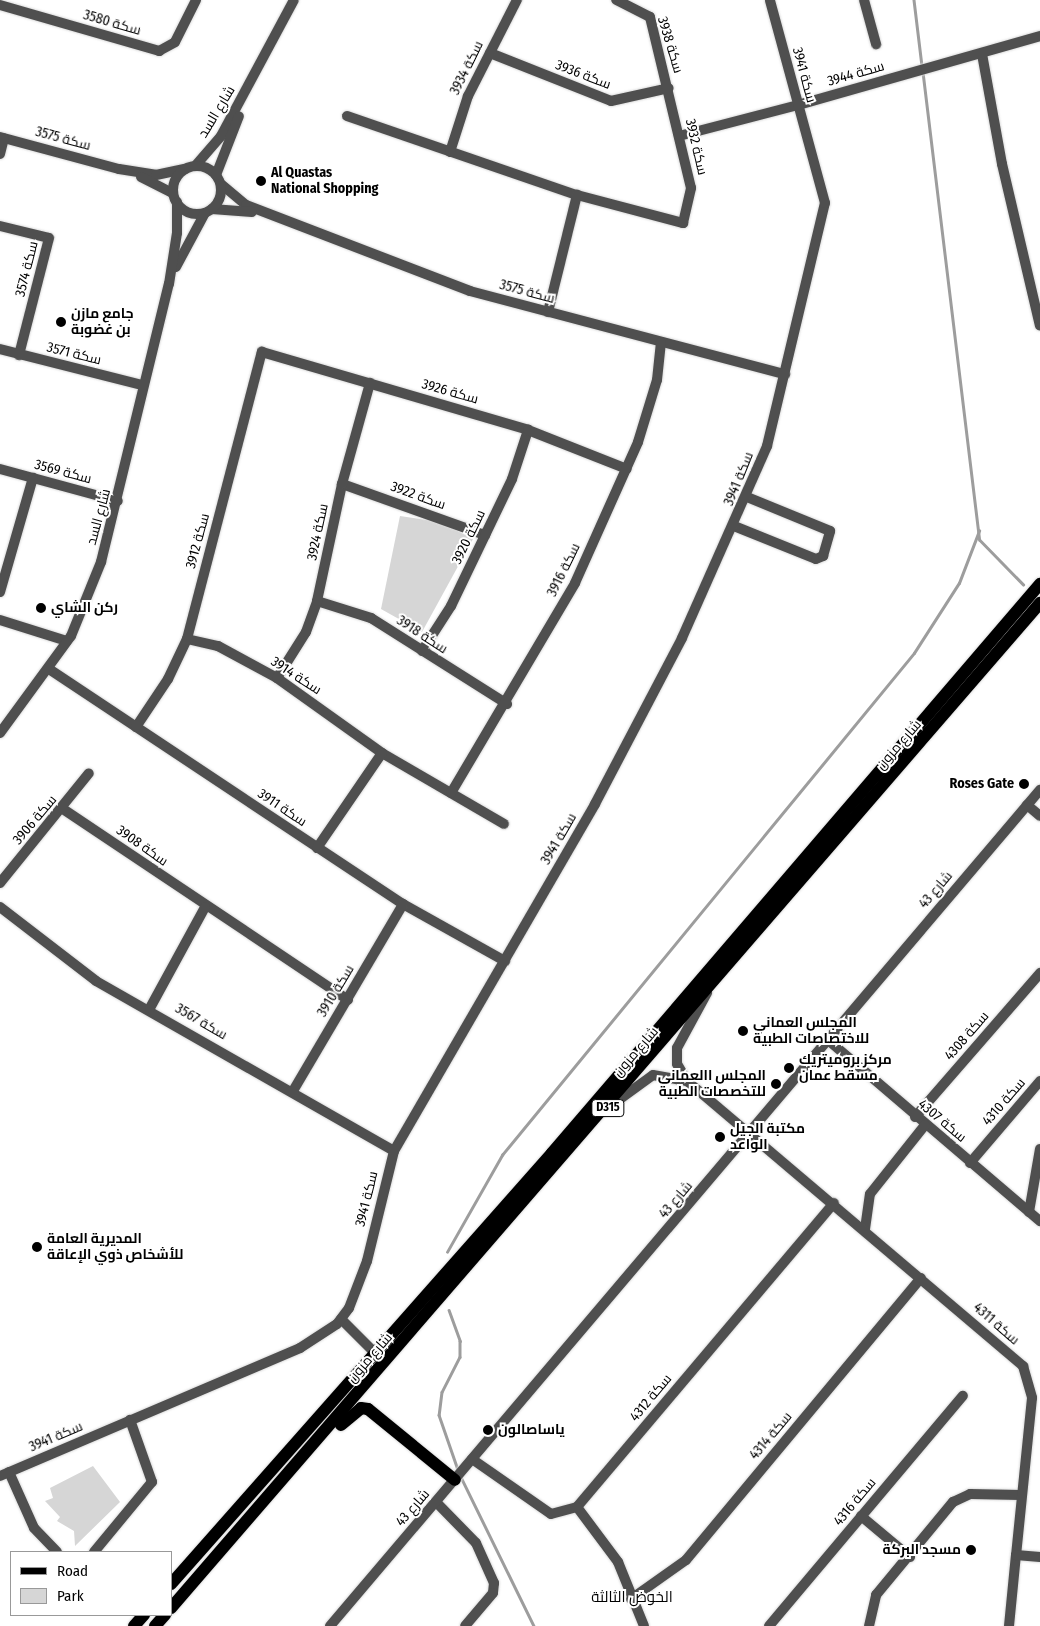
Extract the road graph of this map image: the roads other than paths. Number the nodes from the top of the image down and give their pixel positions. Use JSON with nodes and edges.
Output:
{"nodes":[{"id":1,"x":196,"y":0,"type":"edge"},
{"id":2,"x":294,"y":0,"type":"edge"},
{"id":3,"x":517,"y":0,"type":"edge"},
{"id":4,"x":616,"y":0,"type":"edge"},
{"id":5,"x":770,"y":0,"type":"edge"},
{"id":6,"x":864,"y":0,"type":"edge"},
{"id":7,"x":0,"y":5,"type":"edge"},
{"id":8,"x":1040,"y":36,"type":"edge"},
{"id":9,"x":876,"y":44,"type":"dead end"},
{"id":10,"x":490,"y":53,"type":"junction"},
{"id":11,"x":982,"y":54,"type":"junction"},
{"id":12,"x":258,"y":71,"type":"junction"},
{"id":13,"x":668,"y":88,"type":"junction"},
{"id":14,"x":798,"y":104,"type":"junction"},
{"id":15,"x":348,"y":116,"type":"dead end"},
{"id":16,"x":679,"y":136,"type":"junction"},
{"id":17,"x":2,"y":137,"type":"edge"},
{"id":18,"x":450,"y":152,"type":"junction"},
{"id":19,"x":0,"y":154,"type":"edge"},
{"id":20,"x":196,"y":165,"type":"junction"},
{"id":21,"x":118,"y":169,"type":"junction"},
{"id":22,"x":185,"y":169,"type":"junction"},
{"id":23,"x":219,"y":179,"type":"junction"},
{"id":24,"x":577,"y":195,"type":"junction"},
{"id":25,"x":175,"y":198,"type":"junction"},
{"id":26,"x":209,"y":211,"type":"junction"},
{"id":27,"x":270,"y":215,"type":"junction"},
{"id":28,"x":0,"y":226,"type":"edge"},
{"id":29,"x":169,"y":284,"type":"junction"},
{"id":30,"x":548,"y":312,"type":"junction"},
{"id":31,"x":1040,"y":326,"type":"edge"},
{"id":32,"x":661,"y":342,"type":"junction"},
{"id":33,"x":0,"y":350,"type":"edge"},
{"id":34,"x":262,"y":352,"type":"joint"},
{"id":35,"x":19,"y":355,"type":"junction"},
{"id":36,"x":785,"y":374,"type":"junction"},
{"id":37,"x":370,"y":383,"type":"junction"},
{"id":38,"x":142,"y":385,"type":"junction"},
{"id":39,"x":528,"y":430,"type":"junction"},
{"id":40,"x":627,"y":468,"type":"junction"},
{"id":41,"x":0,"y":469,"type":"edge"},
{"id":42,"x":33,"y":478,"type":"junction"},
{"id":43,"x":342,"y":484,"type":"junction"},
{"id":44,"x":747,"y":497,"type":"junction"},
{"id":45,"x":118,"y":502,"type":"junction"},
{"id":46,"x":734,"y":526,"type":"junction"},
{"id":47,"x":485,"y":535,"type":"junction"},
{"id":48,"x":1040,"y":584,"type":"edge"},
{"id":49,"x":0,"y":592,"type":"edge"},
{"id":50,"x":318,"y":601,"type":"junction"},
{"id":51,"x":1040,"y":604,"type":"edge"},
{"id":52,"x":0,"y":620,"type":"edge"},
{"id":53,"x":187,"y":639,"type":"junction"},
{"id":54,"x":67,"y":641,"type":"junction"},
{"id":55,"x":422,"y":651,"type":"junction"},
{"id":56,"x":49,"y":669,"type":"junction"},
{"id":57,"x":277,"y":678,"type":"junction"},
{"id":58,"x":507,"y":704,"type":"junction"},
{"id":59,"x":136,"y":727,"type":"junction"},
{"id":60,"x":0,"y":733,"type":"edge"},
{"id":61,"x":382,"y":753,"type":"junction"},
{"id":62,"x":89,"y":773,"type":"dead end"},
{"id":63,"x":1040,"y":790,"type":"edge"},
{"id":64,"x":451,"y":794,"type":"junction"},
{"id":65,"x":1027,"y":805,"type":"junction"},
{"id":66,"x":63,"y":809,"type":"junction"},
{"id":67,"x":1040,"y":816,"type":"edge"},
{"id":68,"x":504,"y":824,"type":"dead end"},
{"id":69,"x":317,"y":848,"type":"junction"},
{"id":70,"x":0,"y":883,"type":"edge"},
{"id":71,"x":403,"y":904,"type":"junction"},
{"id":72,"x":205,"y":906,"type":"junction"},
{"id":73,"x":0,"y":907,"type":"edge"},
{"id":74,"x":505,"y":961,"type":"junction"},
{"id":75,"x":1040,"y":973,"type":"edge"},
{"id":76,"x":706,"y":993,"type":"junction"},
{"id":77,"x":348,"y":1000,"type":"junction"},
{"id":78,"x":150,"y":1008,"type":"junction"},
{"id":79,"x":828,"y":1040,"type":"junction"},
{"id":80,"x":687,"y":1081,"type":"junction"},
{"id":81,"x":1040,"y":1082,"type":"edge"},
{"id":82,"x":292,"y":1091,"type":"junction"},
{"id":83,"x":609,"y":1106,"type":"junction"},
{"id":84,"x":915,"y":1117,"type":"junction"},
{"id":85,"x":925,"y":1125,"type":"junction"},
{"id":86,"x":751,"y":1133,"type":"junction"},
{"id":87,"x":1040,"y":1148,"type":"edge"},
{"id":88,"x":394,"y":1152,"type":"junction"},
{"id":89,"x":970,"y":1163,"type":"junction"},
{"id":90,"x":834,"y":1203,"type":"junction"},
{"id":91,"x":1029,"y":1212,"type":"junction"},
{"id":92,"x":1040,"y":1221,"type":"edge"},
{"id":93,"x":865,"y":1229,"type":"junction"},
{"id":94,"x":921,"y":1278,"type":"junction"},
{"id":95,"x":342,"y":1319,"type":"junction"},
{"id":96,"x":374,"y":1352,"type":"junction"},
{"id":97,"x":963,"y":1396,"type":"dead end"},
{"id":98,"x":130,"y":1420,"type":"junction"},
{"id":99,"x":472,"y":1459,"type":"junction"},
{"id":100,"x":4,"y":1474,"type":"edge"},
{"id":101,"x":455,"y":1480,"type":"junction"},
{"id":102,"x":1021,"y":1495,"type":"junction"},
{"id":103,"x":436,"y":1502,"type":"junction"},
{"id":104,"x":260,"y":1506,"type":"junction"},
{"id":105,"x":577,"y":1507,"type":"junction"},
{"id":106,"x":861,"y":1516,"type":"junction"},
{"id":107,"x":56,"y":1551,"type":"edge"},
{"id":108,"x":95,"y":1551,"type":"edge"},
{"id":109,"x":1016,"y":1555,"type":"junction"},
{"id":110,"x":910,"y":1557,"type":"junction"},
{"id":111,"x":1040,"y":1557,"type":"edge"},
{"id":112,"x":172,"y":1583,"type":"edge"},
{"id":113,"x":630,"y":1599,"type":"junction"},
{"id":114,"x":172,"y":1607,"type":"edge"},
{"id":115,"x":143,"y":1616,"type":"edge"},
{"id":116,"x":164,"y":1616,"type":"edge"},
{"id":117,"x":468,"y":1622,"type":"edge"},
{"id":118,"x":134,"y":1626,"type":"edge"},
{"id":119,"x":155,"y":1626,"type":"edge"},
{"id":120,"x":330,"y":1626,"type":"edge"},
{"id":121,"x":479,"y":1626,"type":"edge"},
{"id":122,"x":644,"y":1626,"type":"edge"},
{"id":123,"x":769,"y":1626,"type":"edge"},
{"id":124,"x":869,"y":1626,"type":"edge"},
{"id":125,"x":1009,"y":1626,"type":"edge"}],
"edges":[{"from":1,"to":7,"type":"street","name":"سكة 3580"},
{"from":2,"to":12,"type":"street","name":"شارع السد"},
{"from":3,"to":10,"type":"street","name":"سكة 3934"},
{"from":4,"to":13,"type":"street","name":"سكة 3938"},
{"from":5,"to":14,"type":"street","name":"سكة 3941"},
{"from":6,"to":9,"type":"street"},
{"from":8,"to":11,"type":"street","name":"سكة 3944"},
{"from":10,"to":13,"type":"street","name":"سكة 3936"},
{"from":10,"to":18,"type":"street","name":"سكة 3934"},
{"from":11,"to":14,"type":"street","name":"سكة 3944"},
{"from":11,"to":31,"type":"street"},
{"from":12,"to":20,"type":"street","name":"شارع السد"},
{"from":12,"to":23,"type":"street","name":"شارع السد"},
{"from":13,"to":16,"type":"street","name":"سكة 3932"},
{"from":14,"to":16,"type":"street","name":"سكة 3944"},
{"from":14,"to":36,"type":"street","name":"سكة 3941"},
{"from":15,"to":18,"type":"street","name":"سكة 3932"},
{"from":16,"to":24,"type":"street","name":"سكة 3932"},
{"from":17,"to":19,"type":"street"},
{"from":17,"to":21,"type":"street","name":"سكة 3575"},
{"from":18,"to":24,"type":"street","name":"سكة 3932"},
{"from":20,"to":22,"type":"street"},
{"from":20,"to":23,"type":"street"},
{"from":21,"to":22,"type":"street","name":"سكة 3575"},
{"from":21,"to":25,"type":"street","name":"سكة 3575"},
{"from":22,"to":25,"type":"street"},
{"from":23,"to":26,"type":"street"},
{"from":23,"to":27,"type":"street","name":"سكة 3575"},
{"from":24,"to":30,"type":"street"},
{"from":25,"to":26,"type":"street"},
{"from":25,"to":29,"type":"street","name":"شارع السد"},
{"from":26,"to":27,"type":"street","name":"سكة 3575"},
{"from":26,"to":29,"type":"street","name":"شارع السد"},
{"from":27,"to":30,"type":"street","name":"سكة 3575"},
{"from":28,"to":35,"type":"street","name":"سكة 3574"},
{"from":29,"to":38,"type":"street","name":"شارع السد"},
{"from":30,"to":32,"type":"street","name":"سكة 3575"},
{"from":32,"to":36,"type":"street","name":"سكة 3575"},
{"from":32,"to":40,"type":"street","name":"سكة 3916"},
{"from":33,"to":35,"type":"street","name":"سكة 3571"},
{"from":34,"to":37,"type":"street","name":"سكة 3926"},
{"from":34,"to":53,"type":"street","name":"سكة 3912"},
{"from":35,"to":38,"type":"street","name":"سكة 3571"},
{"from":36,"to":44,"type":"street","name":"سكة 3941"},
{"from":37,"to":39,"type":"street","name":"سكة 3926"},
{"from":37,"to":43,"type":"street","name":"سكة 3924"},
{"from":38,"to":45,"type":"street","name":"شارع السد"},
{"from":39,"to":40,"type":"street","name":"سكة 3926"},
{"from":39,"to":47,"type":"street","name":"سكة 3920"},
{"from":40,"to":58,"type":"street","name":"سكة 3916"},
{"from":41,"to":42,"type":"street","name":"سكة 3569"},
{"from":42,"to":45,"type":"street","name":"سكة 3569"},
{"from":42,"to":49,"type":"street"},
{"from":43,"to":47,"type":"street","name":"سكة 3922"},
{"from":43,"to":50,"type":"street","name":"سكة 3924"},
{"from":44,"to":46,"type":"street","name":"سكة 3941"},
{"from":44,"to":46,"type":"street"},
{"from":45,"to":54,"type":"street","name":"شارع السد"},
{"from":46,"to":74,"type":"street","name":"سكة 3941"},
{"from":47,"to":55,"type":"street","name":"سكة 3920"},
{"from":48,"to":96,"type":"main road","name":"شارع مزون","number":"D315"},
{"from":50,"to":55,"type":"street","name":"سكة 3918"},
{"from":50,"to":57,"type":"street","name":"سكة 3924"},
{"from":51,"to":76,"type":"main road","name":"شارع مزون","number":"D315"},
{"from":52,"to":54,"type":"street"},
{"from":53,"to":57,"type":"street","name":"سكة 3914"},
{"from":53,"to":59,"type":"street","name":"سكة 3912"},
{"from":54,"to":56,"type":"street","name":"شارع السد"},
{"from":55,"to":58,"type":"street","name":"سكة 3918"},
{"from":56,"to":59,"type":"street","name":"سكة 3911"},
{"from":56,"to":60,"type":"street","name":"شارع السد"},
{"from":57,"to":61,"type":"street","name":"سكة 3914"},
{"from":58,"to":64,"type":"street","name":"سكة 3916"},
{"from":59,"to":69,"type":"street","name":"سكة 3911"},
{"from":61,"to":64,"type":"street","name":"سكة 3914"},
{"from":61,"to":69,"type":"street"},
{"from":62,"to":66,"type":"street","name":"سكة 3906"},
{"from":63,"to":65,"type":"street","name":"شارع 43"},
{"from":64,"to":68,"type":"street","name":"سكة 3914"},
{"from":65,"to":67,"type":"street"},
{"from":65,"to":79,"type":"street","name":"شارع 43"},
{"from":66,"to":70,"type":"street","name":"سكة 3906"},
{"from":66,"to":72,"type":"street","name":"سكة 3908"},
{"from":69,"to":71,"type":"street","name":"سكة 3911"},
{"from":71,"to":74,"type":"street","name":"سكة 3911"},
{"from":71,"to":77,"type":"street","name":"سكة 3910"},
{"from":72,"to":77,"type":"street","name":"سكة 3908"},
{"from":72,"to":78,"type":"street"},
{"from":73,"to":78,"type":"street","name":"سكة 3567"},
{"from":74,"to":88,"type":"street","name":"سكة 3941"},
{"from":75,"to":84,"type":"street","name":"سكة 4308"},
{"from":76,"to":80,"type":"street"},
{"from":76,"to":83,"type":"main road","name":"شارع مزون","number":"D315"},
{"from":77,"to":82,"type":"street","name":"سكة 3910"},
{"from":78,"to":82,"type":"street","name":"سكة 3567"},
{"from":79,"to":84,"type":"street","name":"سكة 4307"},
{"from":79,"to":86,"type":"street","name":"شارع 43"},
{"from":80,"to":83,"type":"street"},
{"from":80,"to":86,"type":"street","name":"سكة 4311"},
{"from":81,"to":89,"type":"street","name":"سكة 4310"},
{"from":82,"to":88,"type":"street","name":"سكة 3567"},
{"from":83,"to":104,"type":"main road","name":"شارع مزون","number":"D315"},
{"from":84,"to":85,"type":"street","name":"سكة 4307"},
{"from":85,"to":89,"type":"street","name":"سكة 4307"},
{"from":85,"to":93,"type":"street"},
{"from":86,"to":90,"type":"street","name":"سكة 4311"},
{"from":86,"to":99,"type":"street","name":"شارع 43"},
{"from":87,"to":91,"type":"street"},
{"from":88,"to":95,"type":"street","name":"سكة 3941"},
{"from":89,"to":91,"type":"street","name":"سكة 4307"},
{"from":90,"to":93,"type":"street","name":"سكة 4311"},
{"from":90,"to":105,"type":"street","name":"سكة 4312"},
{"from":91,"to":92,"type":"street","name":"سكة 4307"},
{"from":93,"to":94,"type":"street","name":"سكة 4311"},
{"from":94,"to":102,"type":"street","name":"سكة 4311"},
{"from":94,"to":113,"type":"street","name":"سكة 4314"},
{"from":95,"to":96,"type":"street"},
{"from":95,"to":98,"type":"street","name":"سكة 3941"},
{"from":96,"to":112,"type":"main road","name":"شارع مزون","number":"D315"},
{"from":97,"to":106,"type":"street","name":"سكة 4316"},
{"from":98,"to":100,"type":"street","name":"سكة 3941"},
{"from":98,"to":108,"type":"street"},
{"from":99,"to":101,"type":"street","name":"شارع 43"},
{"from":99,"to":105,"type":"street"},
{"from":100,"to":107,"type":"street"},
{"from":101,"to":103,"type":"street","name":"شارع 43"},
{"from":101,"to":104,"type":"main road"},
{"from":102,"to":109,"type":"street","name":"سكة 4311"},
{"from":102,"to":110,"type":"street"},
{"from":103,"to":117,"type":"street"},
{"from":103,"to":120,"type":"street","name":"شارع 43"},
{"from":104,"to":114,"type":"main road","name":"شارع مزون","number":"D315"},
{"from":105,"to":113,"type":"street"},
{"from":106,"to":110,"type":"street"},
{"from":106,"to":123,"type":"street","name":"سكة 4316"},
{"from":109,"to":111,"type":"street"},
{"from":109,"to":125,"type":"street","name":"سكة 4311"},
{"from":110,"to":124,"type":"street"},
{"from":113,"to":122,"type":"street"},
{"from":115,"to":118,"type":"main road"},
{"from":116,"to":119,"type":"main road"},
{"from":117,"to":121,"type":"street"}]}
